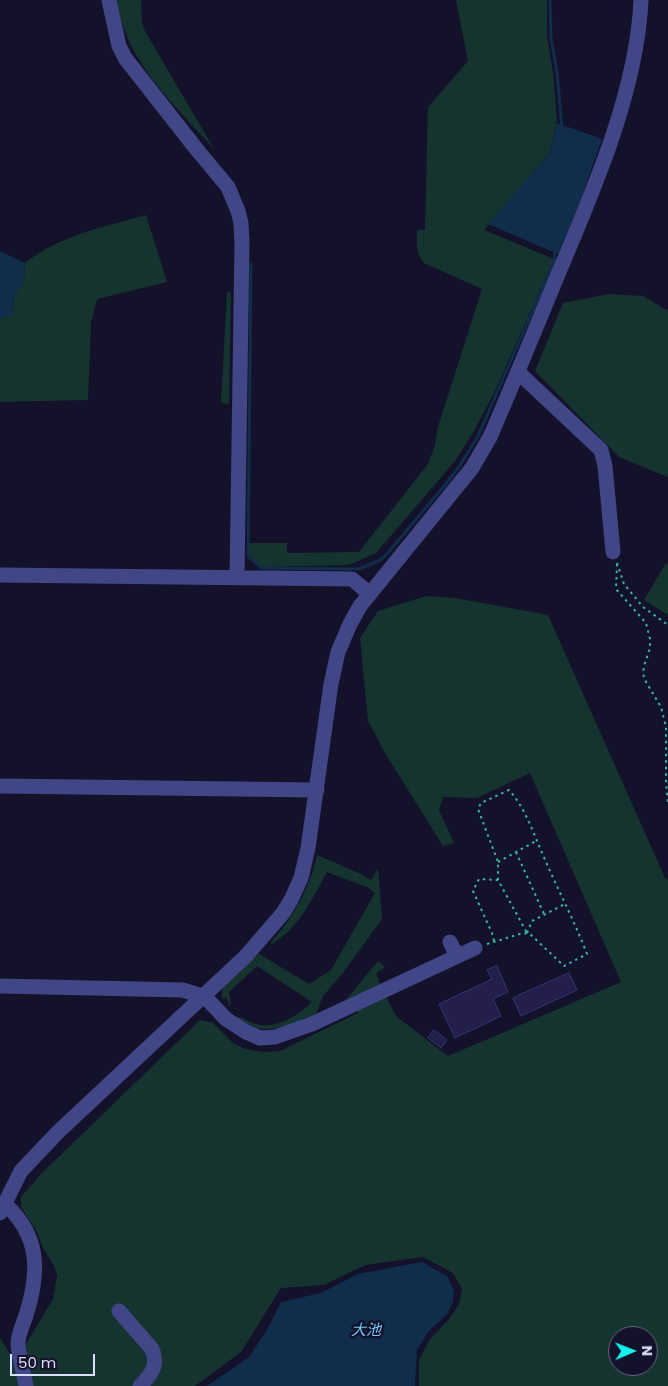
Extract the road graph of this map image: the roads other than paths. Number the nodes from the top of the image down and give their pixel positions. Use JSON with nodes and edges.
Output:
{"nodes":[{"id":1,"x":109,"y":0,"type":"edge"},
{"id":2,"x":641,"y":0,"type":"edge"},
{"id":3,"x":518,"y":372,"type":"junction"},
{"id":4,"x":615,"y":557,"type":"road end"},
{"id":5,"x":0,"y":575,"type":"edge"},
{"id":6,"x":237,"y":577,"type":"junction"},
{"id":7,"x":370,"y":594,"type":"junction"},
{"id":8,"x":0,"y":786,"type":"edge"},
{"id":9,"x":317,"y":790,"type":"junction"},
{"id":10,"x":450,"y":942,"type":"dead end"},
{"id":11,"x":475,"y":948,"type":"road end"},
{"id":12,"x":457,"y":956,"type":"junction"},
{"id":13,"x":0,"y":986,"type":"edge"},
{"id":14,"x":205,"y":996,"type":"junction"},
{"id":15,"x":2,"y":1208,"type":"edge"},
{"id":16,"x":120,"y":1311,"type":"dead end"},
{"id":17,"x":26,"y":1386,"type":"edge"},
{"id":18,"x":140,"y":1386,"type":"edge"}],
"edges":[{"from":1,"to":6,"type":"street"},
{"from":2,"to":3,"type":"street"},
{"from":3,"to":4,"type":"street"},
{"from":3,"to":7,"type":"street"},
{"from":5,"to":6,"type":"street"},
{"from":6,"to":7,"type":"street"},
{"from":7,"to":9,"type":"street"},
{"from":8,"to":9,"type":"street"},
{"from":9,"to":14,"type":"street"},
{"from":10,"to":12,"type":"street"},
{"from":11,"to":12,"type":"street"},
{"from":12,"to":14,"type":"street"},
{"from":13,"to":14,"type":"street"},
{"from":14,"to":15,"type":"street"},
{"from":15,"to":17,"type":"street"},
{"from":16,"to":18,"type":"street"}]}
